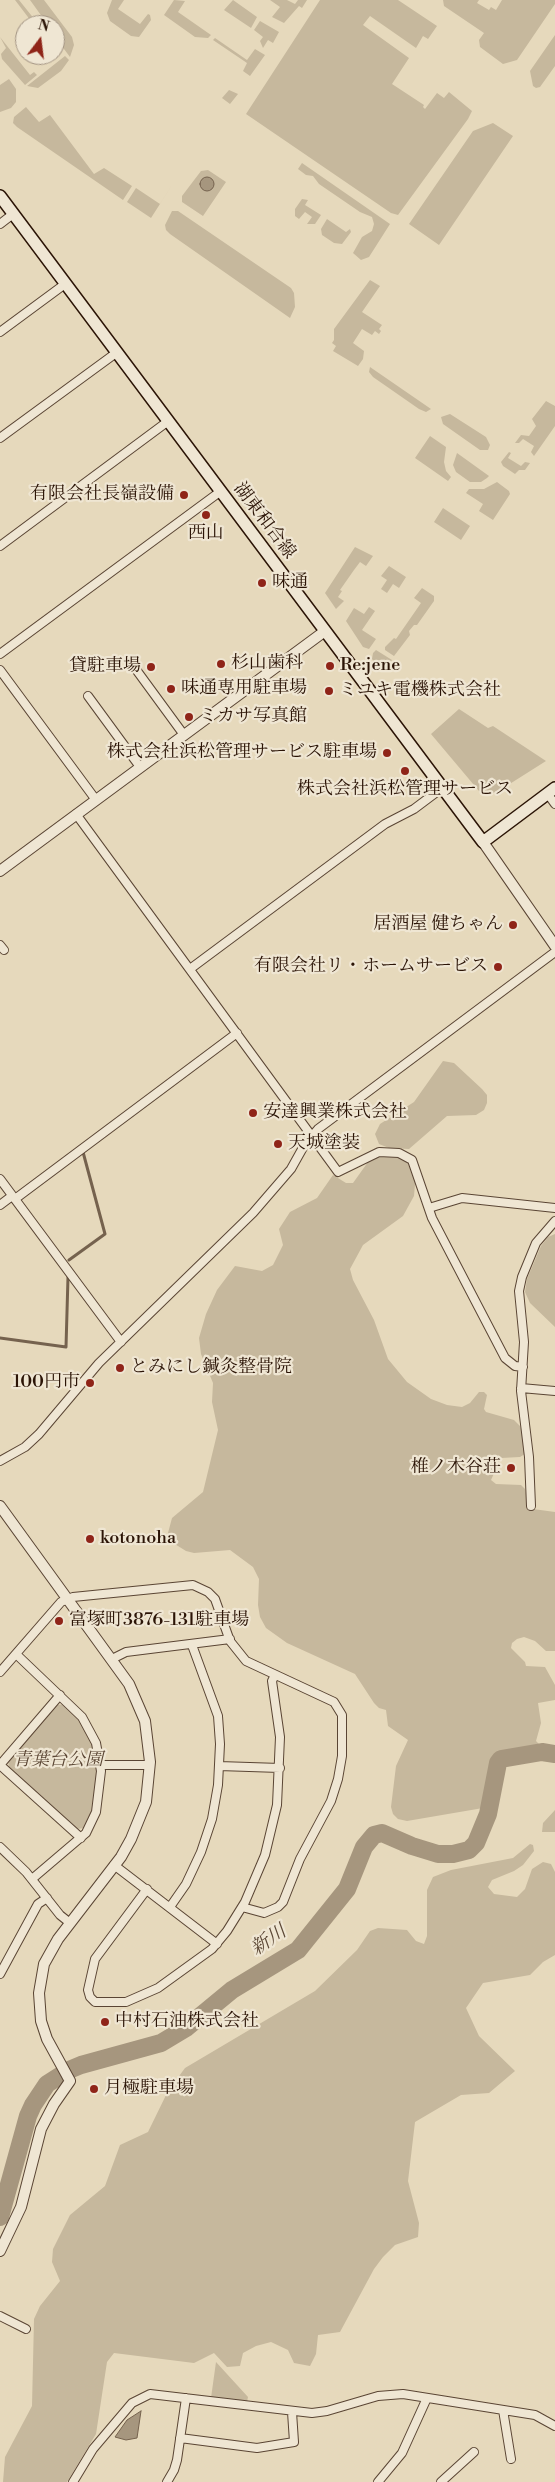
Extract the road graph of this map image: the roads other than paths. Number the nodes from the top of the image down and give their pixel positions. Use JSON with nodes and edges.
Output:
{"nodes":[{"id":1,"x":0,"y":196,"type":"edge"},
{"id":2,"x":13,"y":214,"type":"junction"},
{"id":3,"x":0,"y":224,"type":"edge"},
{"id":4,"x":65,"y":284,"type":"junction"},
{"id":5,"x":0,"y":332,"type":"edge"},
{"id":6,"x":116,"y":353,"type":"junction"},
{"id":7,"x":167,"y":422,"type":"junction"},
{"id":8,"x":0,"y":438,"type":"edge"},
{"id":9,"x":221,"y":491,"type":"junction"},
{"id":10,"x":0,"y":546,"type":"edge"},
{"id":11,"x":325,"y":631,"type":"junction"},
{"id":12,"x":0,"y":654,"type":"edge"},
{"id":13,"x":132,"y":664,"type":"dead end"},
{"id":14,"x":0,"y":670,"type":"edge"},
{"id":15,"x":88,"y":696,"type":"dead end"},
{"id":16,"x":184,"y":734,"type":"junction"},
{"id":17,"x":140,"y":767,"type":"junction"},
{"id":18,"x":442,"y":788,"type":"junction"},
{"id":19,"x":551,"y":791,"type":"edge"},
{"id":20,"x":96,"y":800,"type":"junction"},
{"id":21,"x":555,"y":804,"type":"edge"},
{"id":22,"x":76,"y":814,"type":"junction"},
{"id":23,"x":482,"y":842,"type":"junction"},
{"id":24,"x":0,"y":871,"type":"edge"},
{"id":25,"x":555,"y":946,"type":"edge"},
{"id":26,"x":555,"y":952,"type":"edge"},
{"id":27,"x":190,"y":969,"type":"junction"},
{"id":28,"x":237,"y":1033,"type":"junction"},
{"id":29,"x":312,"y":1135,"type":"junction"},
{"id":30,"x":0,"y":1179,"type":"edge"},
{"id":31,"x":14,"y":1197,"type":"junction"},
{"id":32,"x":0,"y":1205,"type":"edge"},
{"id":33,"x":428,"y":1208,"type":"junction"},
{"id":34,"x":555,"y":1208,"type":"edge"},
{"id":35,"x":555,"y":1221,"type":"edge"},
{"id":36,"x":121,"y":1342,"type":"junction"},
{"id":37,"x":523,"y":1367,"type":"junction"},
{"id":38,"x":521,"y":1388,"type":"junction"},
{"id":39,"x":555,"y":1391,"type":"edge"},
{"id":40,"x":0,"y":1461,"type":"edge"},
{"id":41,"x":0,"y":1506,"type":"edge"},
{"id":42,"x":531,"y":1506,"type":"dead end"},
{"id":43,"x":68,"y":1599,"type":"junction"},
{"id":44,"x":230,"y":1639,"type":"junction"},
{"id":45,"x":192,"y":1645,"type":"junction"},
{"id":46,"x":16,"y":1654,"type":"junction"},
{"id":47,"x":112,"y":1659,"type":"junction"},
{"id":48,"x":0,"y":1672,"type":"edge"},
{"id":49,"x":275,"y":1674,"type":"junction"},
{"id":50,"x":60,"y":1695,"type":"junction"},
{"id":51,"x":0,"y":1765,"type":"edge"},
{"id":52,"x":101,"y":1765,"type":"junction"},
{"id":53,"x":150,"y":1765,"type":"junction"},
{"id":54,"x":219,"y":1766,"type":"junction"},
{"id":55,"x":280,"y":1768,"type":"junction"},
{"id":56,"x":81,"y":1838,"type":"junction"},
{"id":57,"x":0,"y":1847,"type":"edge"},
{"id":58,"x":114,"y":1865,"type":"junction"},
{"id":59,"x":32,"y":1879,"type":"junction"},
{"id":60,"x":146,"y":1890,"type":"junction"},
{"id":61,"x":47,"y":1898,"type":"junction"},
{"id":62,"x":242,"y":1907,"type":"junction"},
{"id":63,"x":170,"y":1908,"type":"junction"},
{"id":64,"x":70,"y":1923,"type":"junction"},
{"id":65,"x":217,"y":1944,"type":"junction"},
{"id":66,"x":0,"y":1974,"type":"edge"},
{"id":67,"x":0,"y":2251,"type":"edge"},
{"id":68,"x":0,"y":2316,"type":"edge"},
{"id":69,"x":26,"y":2329,"type":"dead end"},
{"id":70,"x":186,"y":2398,"type":"junction"},
{"id":71,"x":427,"y":2398,"type":"junction"},
{"id":72,"x":503,"y":2410,"type":"junction"},
{"id":73,"x":292,"y":2412,"type":"junction"},
{"id":74,"x":555,"y":2426,"type":"edge"},
{"id":75,"x":180,"y":2438,"type":"junction"},
{"id":76,"x":474,"y":2452,"type":"dead end"},
{"id":77,"x":511,"y":2459,"type":"dead end"},
{"id":78,"x":72,"y":2482,"type":"edge"},
{"id":79,"x":167,"y":2482,"type":"edge"},
{"id":80,"x":378,"y":2482,"type":"edge"},
{"id":81,"x":441,"y":2482,"type":"edge"}],
"edges":[{"from":1,"to":2,"type":"main road","name":"湖東和合線"},
{"from":2,"to":3,"type":"street"},
{"from":2,"to":4,"type":"main road","name":"湖東和合線"},
{"from":4,"to":5,"type":"street"},
{"from":4,"to":6,"type":"main road","name":"湖東和合線"},
{"from":6,"to":7,"type":"main road","name":"湖東和合線"},
{"from":6,"to":8,"type":"street"},
{"from":7,"to":9,"type":"main road","name":"湖東和合線"},
{"from":7,"to":10,"type":"street"},
{"from":9,"to":11,"type":"main road","name":"湖東和合線"},
{"from":9,"to":12,"type":"street"},
{"from":11,"to":16,"type":"street"},
{"from":11,"to":18,"type":"main road","name":"湖東和合線"},
{"from":13,"to":16,"type":"street"},
{"from":14,"to":20,"type":"street"},
{"from":15,"to":17,"type":"street"},
{"from":16,"to":17,"type":"street"},
{"from":17,"to":20,"type":"street"},
{"from":18,"to":23,"type":"main road","name":"湖東和合線"},
{"from":18,"to":27,"type":"street"},
{"from":19,"to":21,"type":"street"},
{"from":19,"to":23,"type":"main road"},
{"from":20,"to":22,"type":"street"},
{"from":22,"to":24,"type":"street"},
{"from":22,"to":27,"type":"street"},
{"from":23,"to":25,"type":"street"},
{"from":26,"to":29,"type":"street"},
{"from":27,"to":28,"type":"street"},
{"from":28,"to":29,"type":"street"},
{"from":28,"to":31,"type":"street"},
{"from":29,"to":33,"type":"street"},
{"from":29,"to":36,"type":"street"},
{"from":30,"to":31,"type":"street"},
{"from":31,"to":32,"type":"street"},
{"from":31,"to":36,"type":"street"},
{"from":33,"to":34,"type":"street"},
{"from":33,"to":37,"type":"street"},
{"from":35,"to":37,"type":"street"},
{"from":36,"to":40,"type":"street"},
{"from":37,"to":38,"type":"street"},
{"from":38,"to":39,"type":"street"},
{"from":38,"to":42,"type":"street"},
{"from":41,"to":43,"type":"street"},
{"from":43,"to":44,"type":"street"},
{"from":43,"to":46,"type":"street"},
{"from":43,"to":47,"type":"street"},
{"from":44,"to":45,"type":"street"},
{"from":44,"to":49,"type":"street"},
{"from":45,"to":47,"type":"street"},
{"from":45,"to":54,"type":"street"},
{"from":46,"to":48,"type":"street"},
{"from":46,"to":50,"type":"street"},
{"from":47,"to":53,"type":"street"},
{"from":49,"to":55,"type":"street"},
{"from":49,"to":62,"type":"street"},
{"from":50,"to":51,"type":"street"},
{"from":50,"to":52,"type":"street"},
{"from":51,"to":56,"type":"street"},
{"from":52,"to":53,"type":"street"},
{"from":52,"to":56,"type":"street"},
{"from":53,"to":58,"type":"street"},
{"from":54,"to":55,"type":"street"},
{"from":54,"to":63,"type":"street"},
{"from":55,"to":62,"type":"street"},
{"from":56,"to":59,"type":"street"},
{"from":57,"to":59,"type":"street"},
{"from":58,"to":60,"type":"street"},
{"from":58,"to":64,"type":"street"},
{"from":59,"to":61,"type":"street"},
{"from":60,"to":63,"type":"street"},
{"from":60,"to":65,"type":"street"},
{"from":61,"to":64,"type":"street"},
{"from":61,"to":66,"type":"street"},
{"from":62,"to":65,"type":"street"},
{"from":63,"to":65,"type":"street"},
{"from":64,"to":67,"type":"street"},
{"from":68,"to":69,"type":"street"},
{"from":70,"to":73,"type":"street"},
{"from":70,"to":75,"type":"street"},
{"from":70,"to":78,"type":"street"},
{"from":71,"to":72,"type":"street"},
{"from":71,"to":73,"type":"street"},
{"from":71,"to":80,"type":"street"},
{"from":72,"to":74,"type":"street"},
{"from":72,"to":77,"type":"street"},
{"from":73,"to":75,"type":"street"},
{"from":75,"to":79,"type":"street"},
{"from":76,"to":81,"type":"street"}]}
